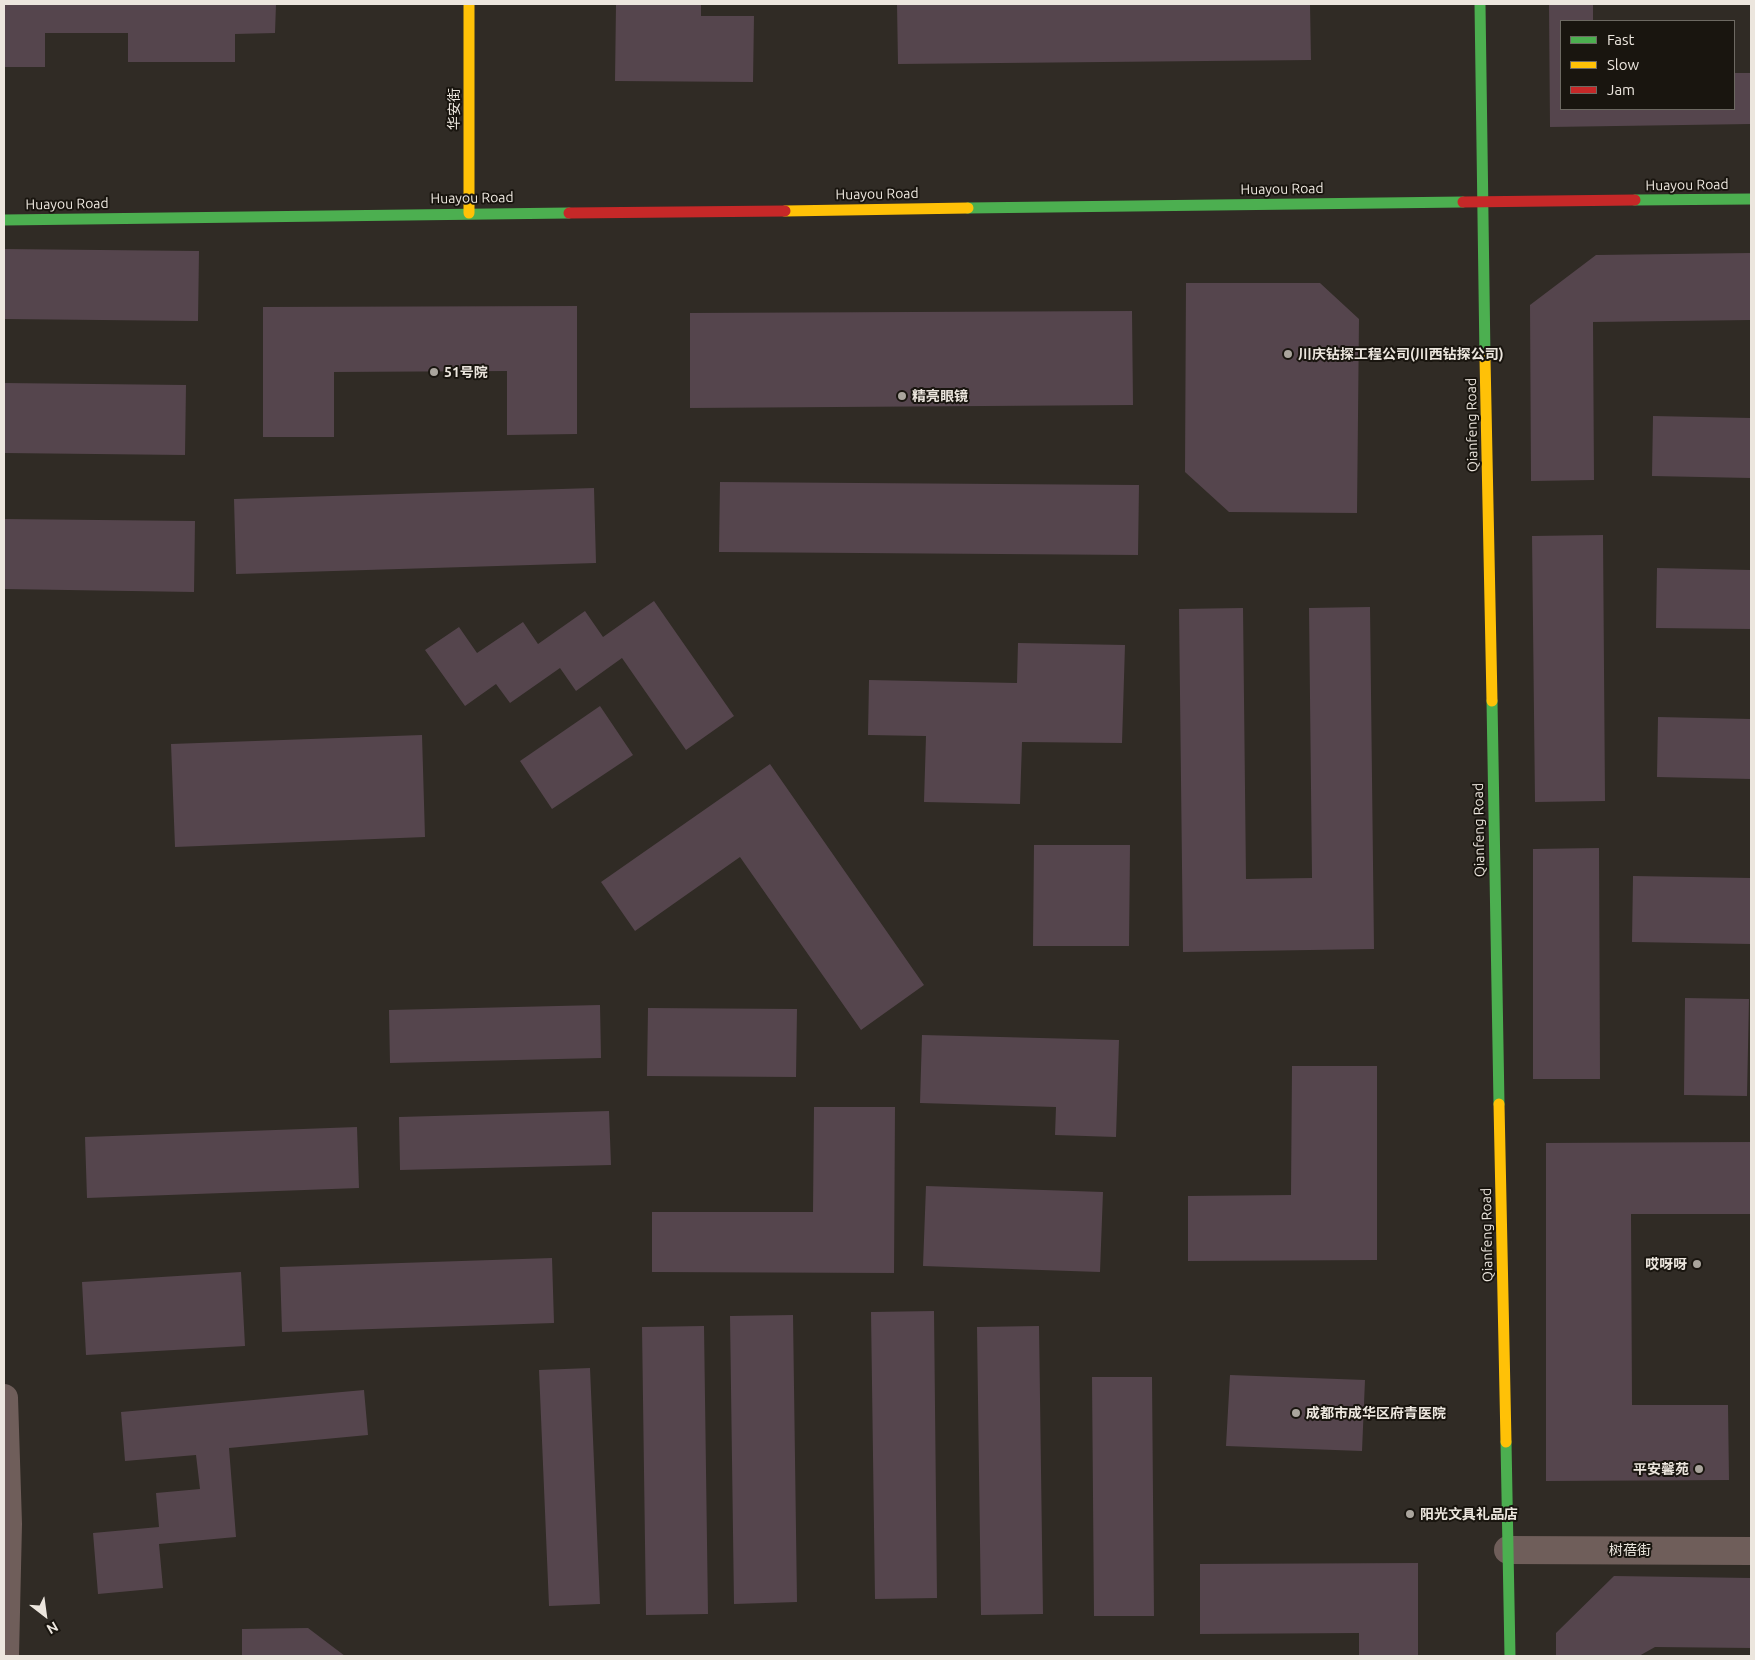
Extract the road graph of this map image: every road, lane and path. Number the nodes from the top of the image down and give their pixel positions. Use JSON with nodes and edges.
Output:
{"nodes":[{"id":1,"x":469,"y":4,"type":"edge"},
{"id":2,"x":1480,"y":4,"type":"edge"},
{"id":3,"x":1751,"y":199,"type":"edge"},
{"id":4,"x":1482,"y":202,"type":"junction"},
{"id":5,"x":469,"y":213,"type":"junction"},
{"id":6,"x":4,"y":220,"type":"edge"},
{"id":7,"x":4,"y":1398,"type":"edge"},
{"id":8,"x":1508,"y":1550,"type":"junction"},
{"id":9,"x":1751,"y":1550,"type":"edge"},
{"id":10,"x":5,"y":1656,"type":"edge"},
{"id":11,"x":1510,"y":1656,"type":"edge"}],
"edges":[{"from":1,"to":5,"type":"street","name":"华安街"},
{"from":2,"to":4,"type":"street","name":"Qianfeng Road"},
{"from":3,"to":4,"type":"street","name":"Huayou Road"},
{"from":4,"to":5,"type":"street","name":"Huayou Road"},
{"from":4,"to":8,"type":"street","name":"Qianfeng Road"},
{"from":5,"to":6,"type":"street","name":"Huayou Road"},
{"from":7,"to":10,"type":"street"},
{"from":8,"to":9,"type":"street","name":"树蓓街"},
{"from":8,"to":11,"type":"street","name":"Qianfeng Road"}]}
